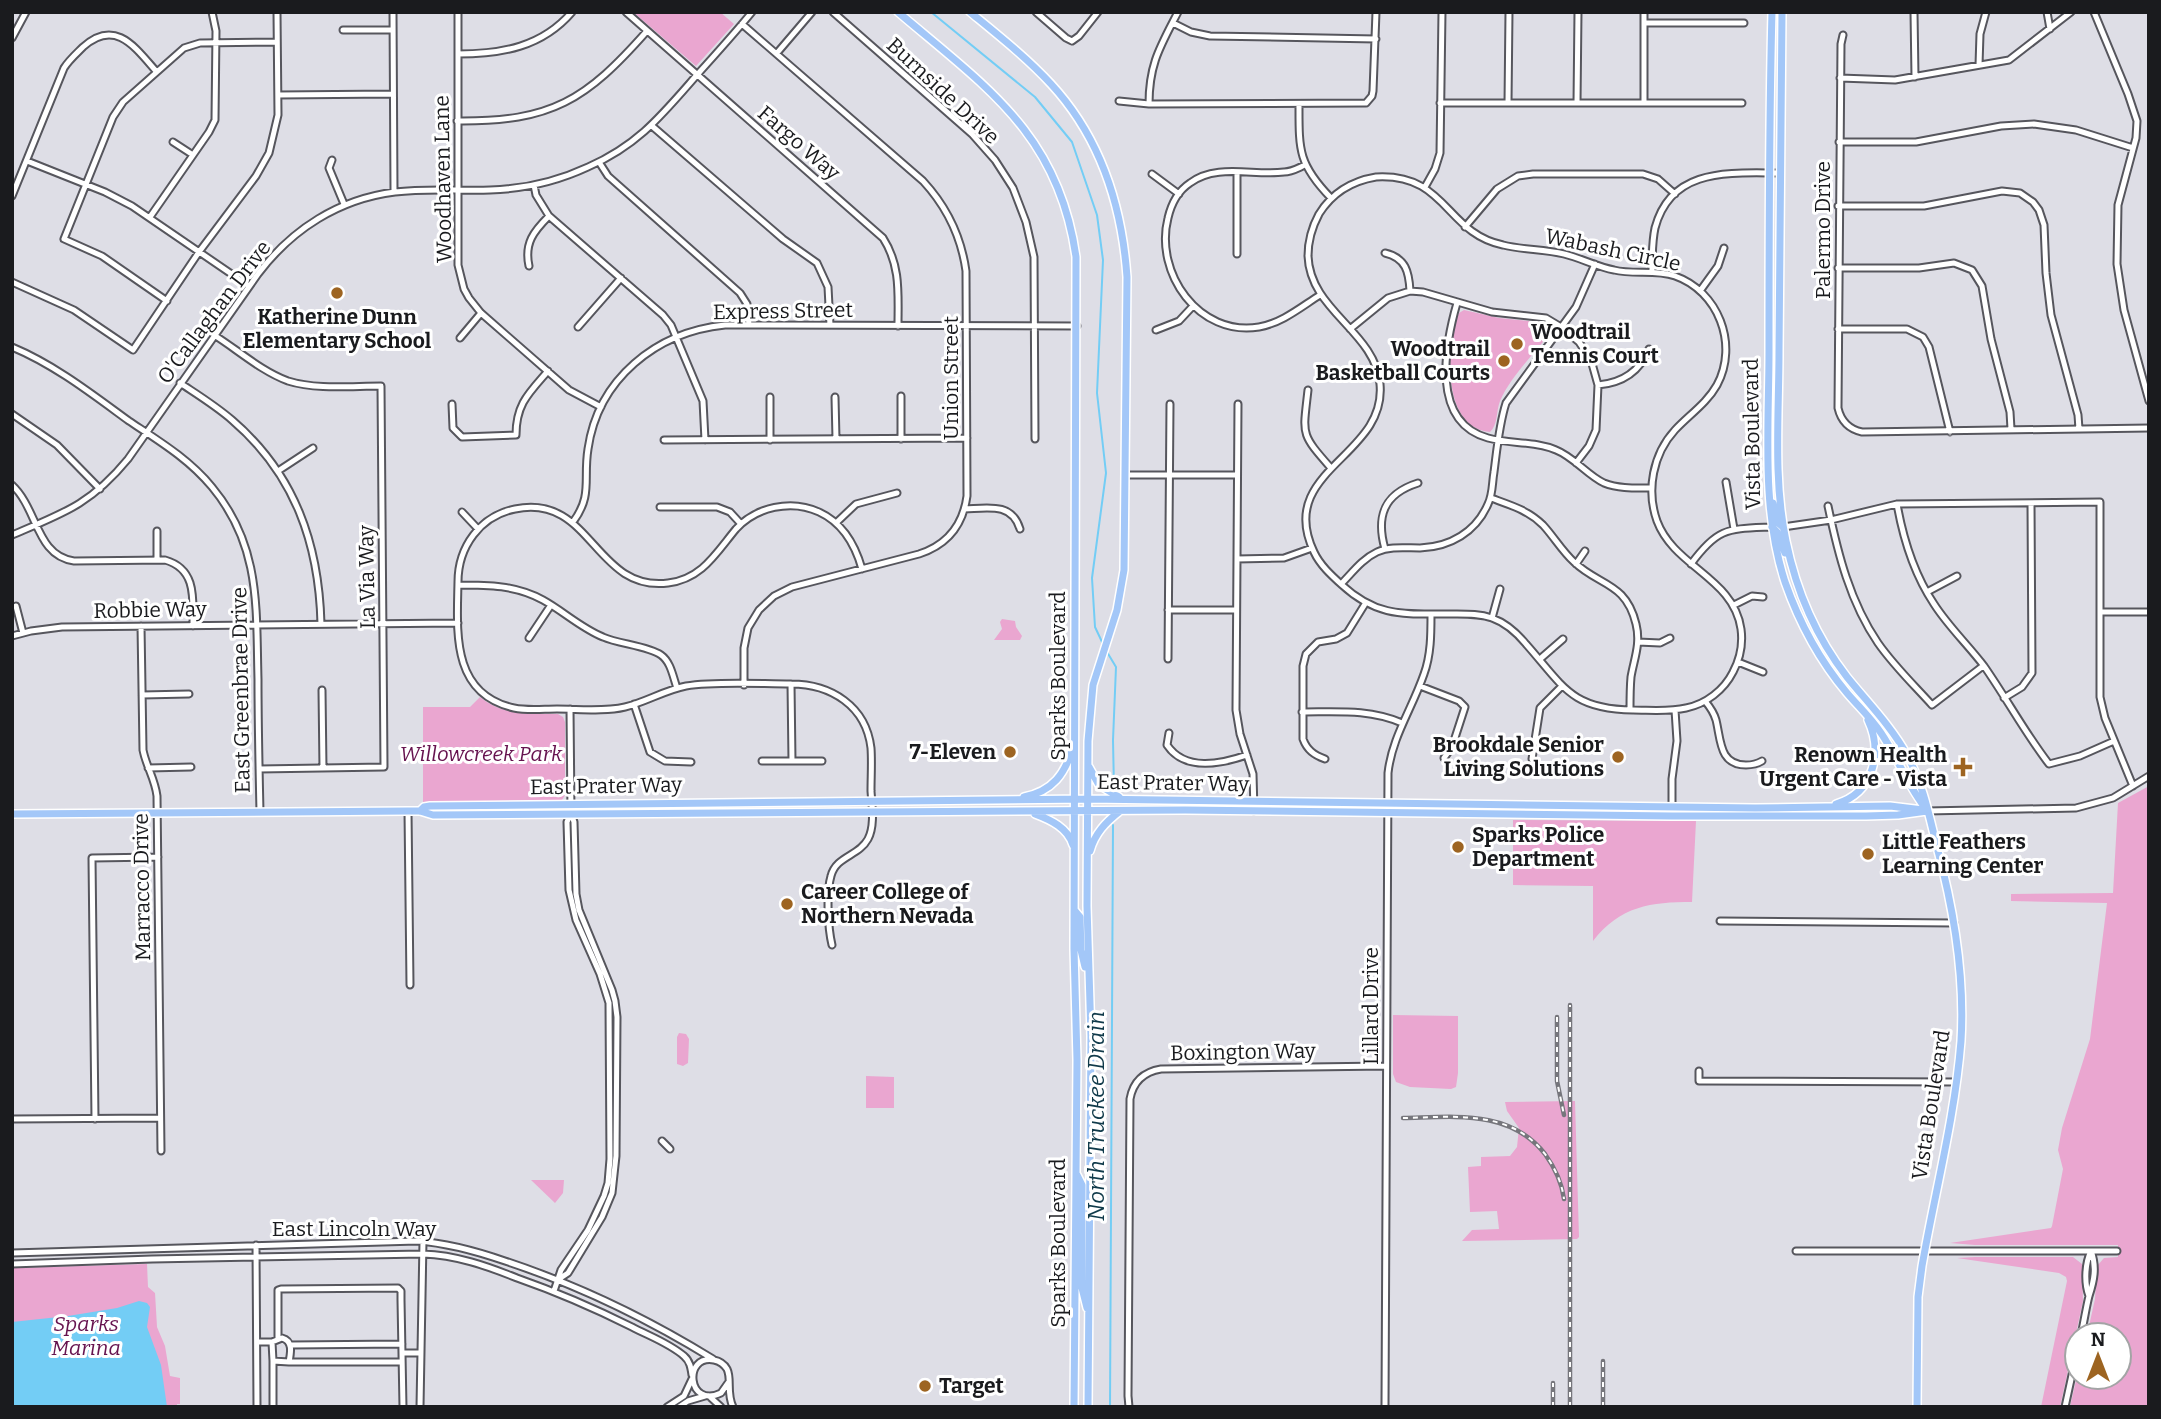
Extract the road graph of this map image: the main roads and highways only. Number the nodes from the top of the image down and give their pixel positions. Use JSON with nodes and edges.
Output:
{"nodes":[{"id":1,"x":898,"y":12,"type":"edge"},
{"id":2,"x":970,"y":12,"type":"edge"},
{"id":3,"x":1772,"y":12,"type":"edge"},
{"id":4,"x":1782,"y":12,"type":"edge"},
{"id":5,"x":1769,"y":486,"type":"junction"},
{"id":6,"x":1772,"y":527,"type":"junction"},
{"id":7,"x":1783,"y":527,"type":"junction"},
{"id":8,"x":1792,"y":566,"type":"junction"},
{"id":9,"x":1862,"y":710,"type":"junction"},
{"id":10,"x":1076,"y":740,"type":"junction"},
{"id":11,"x":1088,"y":763,"type":"junction"},
{"id":12,"x":1088,"y":799,"type":"junction"},
{"id":13,"x":1006,"y":800,"type":"junction"},
{"id":14,"x":1075,"y":800,"type":"junction"},
{"id":15,"x":1126,"y":800,"type":"junction"},
{"id":16,"x":1824,"y":807,"type":"junction"},
{"id":17,"x":420,"y":811,"type":"junction"},
{"id":18,"x":1120,"y":811,"type":"junction"},
{"id":19,"x":1927,"y":811,"type":"junction"},
{"id":20,"x":1024,"y":812,"type":"junction"},
{"id":21,"x":1075,"y":812,"type":"junction"},
{"id":22,"x":1088,"y":812,"type":"junction"},
{"id":23,"x":12,"y":814,"type":"edge"},
{"id":24,"x":1075,"y":853,"type":"junction"},
{"id":25,"x":1087,"y":865,"type":"junction"},
{"id":26,"x":1074,"y":911,"type":"junction"},
{"id":27,"x":1088,"y":978,"type":"junction"},
{"id":28,"x":1076,"y":1174,"type":"junction"},
{"id":29,"x":1089,"y":1315,"type":"junction"},
{"id":30,"x":1074,"y":1407,"type":"edge"},
{"id":31,"x":1088,"y":1407,"type":"edge"},
{"id":32,"x":1917,"y":1407,"type":"edge"}],
"edges":[{"from":1,"to":10,"type":"main road","name":"Sparks Boulevard"},
{"from":2,"to":11,"type":"main road","name":"Sparks Boulevard"},
{"from":3,"to":5,"type":"main road","name":"Vista Boulevard"},
{"from":4,"to":7,"type":"main road","name":"Vista Boulevard"},
{"from":5,"to":6,"type":"main road","name":"Vista Boulevard"},
{"from":5,"to":7,"type":"main road"},
{"from":6,"to":8,"type":"main road"},
{"from":6,"to":9,"type":"main road","name":"Vista Boulevard"},
{"from":7,"to":8,"type":"main road","name":"Vista Boulevard"},
{"from":8,"to":19,"type":"main road","name":"Vista Boulevard"},
{"from":9,"to":16,"type":"main road"},
{"from":9,"to":19,"type":"main road","name":"Vista Boulevard"},
{"from":10,"to":13,"type":"main road"},
{"from":10,"to":14,"type":"main road","name":"Sparks Boulevard"},
{"from":11,"to":12,"type":"main road","name":"Sparks Boulevard"},
{"from":11,"to":15,"type":"main road"},
{"from":12,"to":14,"type":"main road","name":"East Prater Way"},
{"from":12,"to":15,"type":"main road","name":"East Prater Way"},
{"from":12,"to":22,"type":"main road","name":"Sparks Boulevard"},
{"from":13,"to":14,"type":"main road","name":"East Prater Way"},
{"from":13,"to":17,"type":"main road","name":"East Prater Way"},
{"from":14,"to":21,"type":"main road","name":"Sparks Boulevard"},
{"from":15,"to":16,"type":"main road","name":"East Prater Way"},
{"from":16,"to":19,"type":"main road","name":"East Prater Way"},
{"from":17,"to":20,"type":"main road","name":"East Prater Way"},
{"from":17,"to":23,"type":"main road","name":"East Prater Way"},
{"from":18,"to":19,"type":"main road","name":"East Prater Way"},
{"from":18,"to":22,"type":"main road","name":"East Prater Way"},
{"from":18,"to":25,"type":"main road"},
{"from":19,"to":32,"type":"main road","name":"Vista Boulevard"},
{"from":20,"to":21,"type":"main road","name":"East Prater Way"},
{"from":20,"to":24,"type":"main road"},
{"from":21,"to":22,"type":"main road","name":"East Prater Way"},
{"from":21,"to":24,"type":"main road","name":"Sparks Boulevard"},
{"from":22,"to":25,"type":"main road","name":"Sparks Boulevard"},
{"from":24,"to":26,"type":"main road","name":"Sparks Boulevard"},
{"from":25,"to":27,"type":"main road","name":"Sparks Boulevard"},
{"from":26,"to":27,"type":"main road"},
{"from":26,"to":28,"type":"main road","name":"Sparks Boulevard"},
{"from":27,"to":29,"type":"main road","name":"Sparks Boulevard"},
{"from":28,"to":29,"type":"main road"},
{"from":28,"to":30,"type":"main road","name":"Sparks Boulevard"},
{"from":29,"to":31,"type":"main road","name":"Sparks Boulevard"}]}
